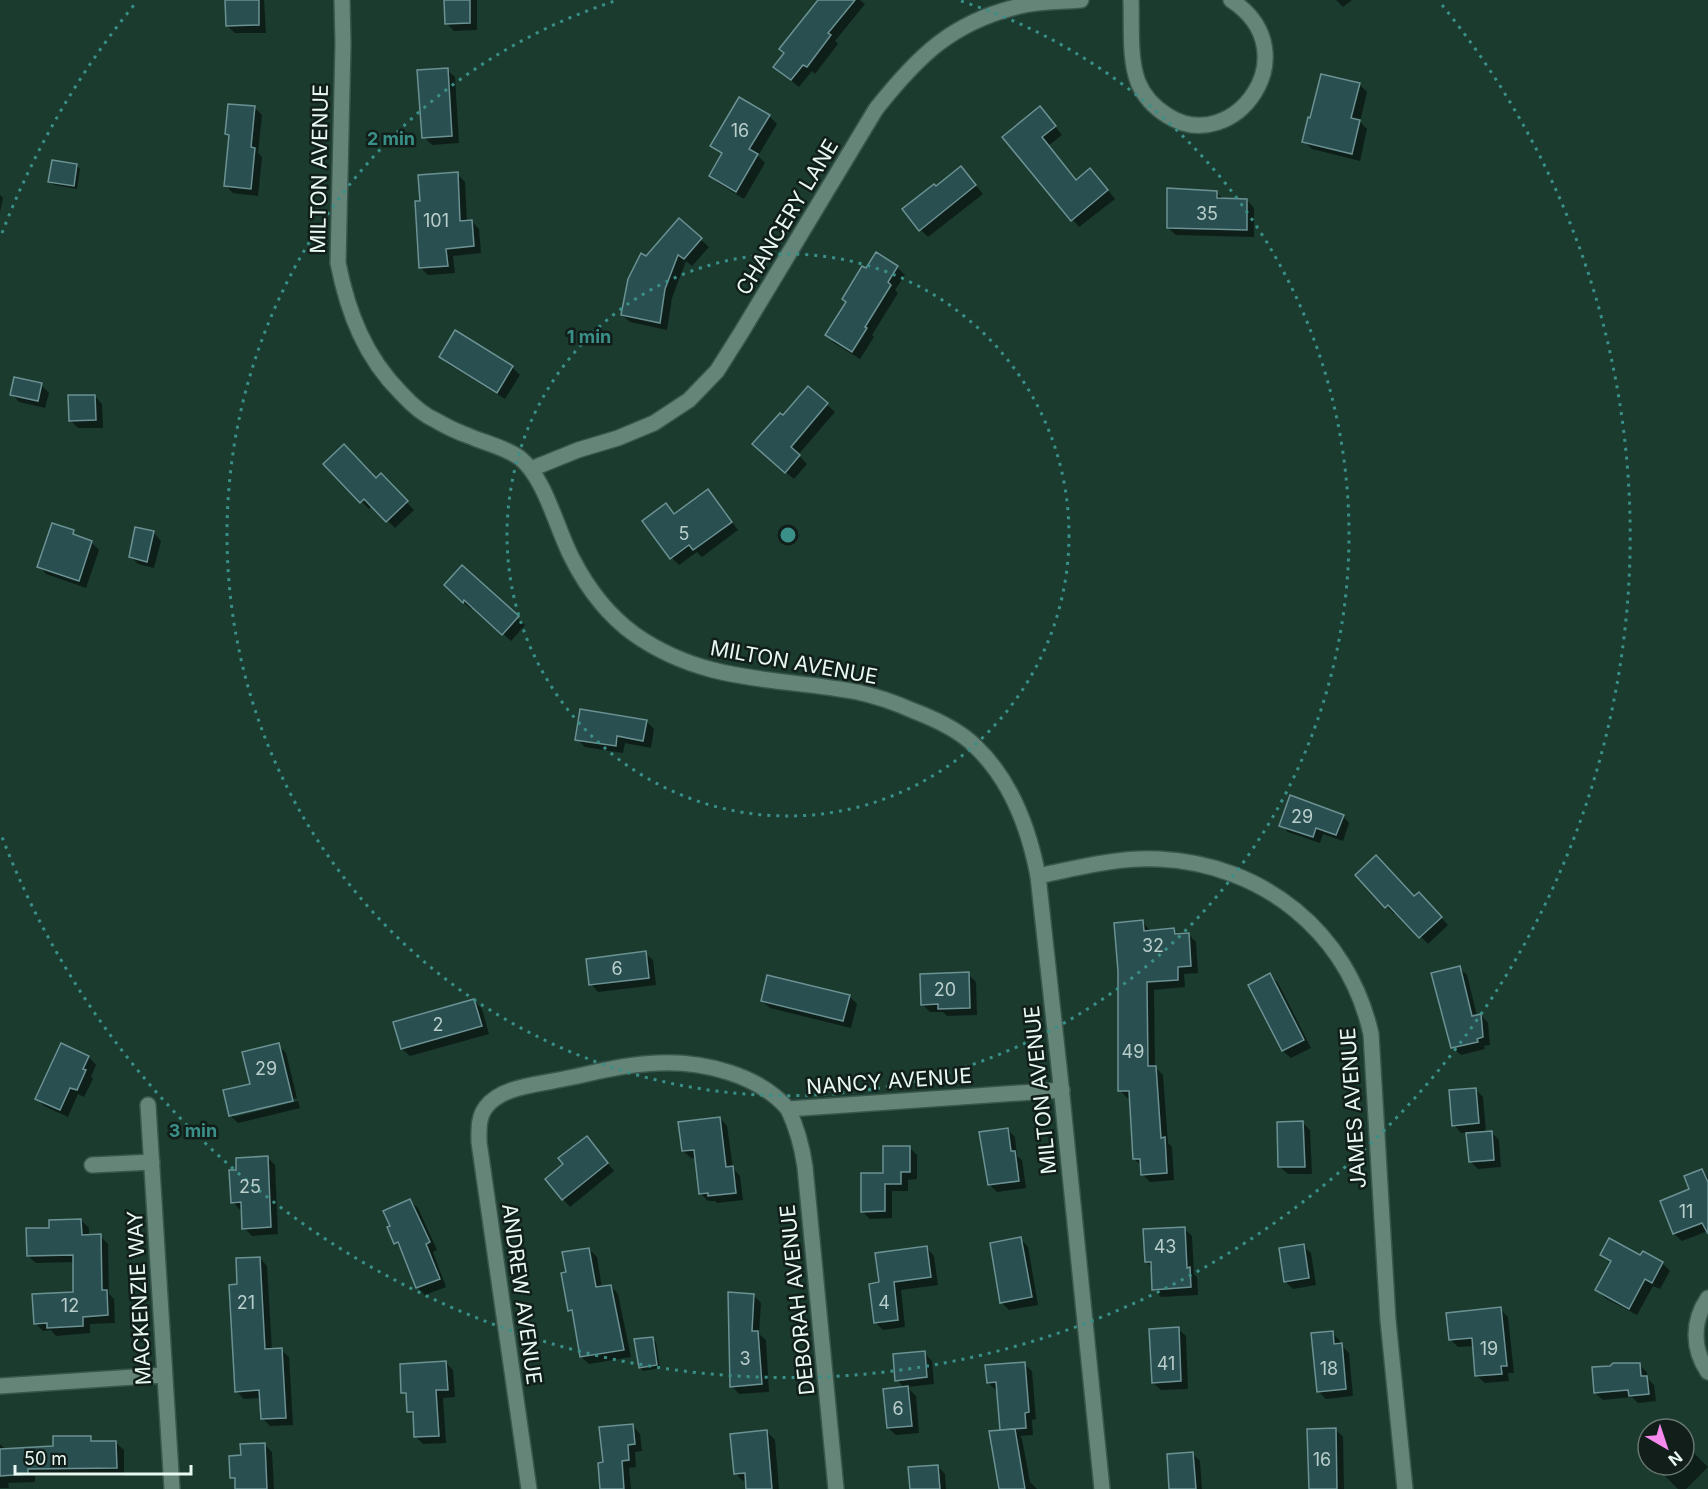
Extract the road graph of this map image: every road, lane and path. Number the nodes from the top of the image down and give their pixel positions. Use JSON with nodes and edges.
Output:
{"nodes":[{"id":1,"x":342,"y":0,"type":"edge"},
{"id":2,"x":1081,"y":0,"type":"edge"},
{"id":3,"x":1131,"y":0,"type":"edge"},
{"id":4,"x":1231,"y":0,"type":"edge"},
{"id":5,"x":531,"y":469,"type":"junction"},
{"id":6,"x":1038,"y":876,"type":"junction"},
{"id":7,"x":1062,"y":1090,"type":"junction"},
{"id":8,"x":148,"y":1105,"type":"dead end"},
{"id":9,"x":486,"y":1107,"type":"joint"},
{"id":10,"x":788,"y":1109,"type":"junction"},
{"id":11,"x":152,"y":1162,"type":"junction"},
{"id":12,"x":92,"y":1165,"type":"dead end"},
{"id":13,"x":1708,"y":1298,"type":"edge"},
{"id":14,"x":1708,"y":1372,"type":"edge"},
{"id":15,"x":164,"y":1375,"type":"junction"},
{"id":16,"x":0,"y":1386,"type":"edge"},
{"id":17,"x":172,"y":1489,"type":"edge"},
{"id":18,"x":529,"y":1489,"type":"edge"},
{"id":19,"x":836,"y":1489,"type":"edge"},
{"id":20,"x":1102,"y":1489,"type":"edge"},
{"id":21,"x":1405,"y":1489,"type":"edge"}],
"edges":[{"from":1,"to":5,"type":"street","name":"MILTON AVENUE"},
{"from":2,"to":5,"type":"street","name":"CHANCERY LANE"},
{"from":3,"to":4,"type":"street"},
{"from":5,"to":6,"type":"street","name":"MILTON AVENUE"},
{"from":6,"to":7,"type":"street","name":"MILTON AVENUE"},
{"from":6,"to":21,"type":"street","name":"JAMES AVENUE"},
{"from":7,"to":10,"type":"street","name":"NANCY AVENUE"},
{"from":7,"to":20,"type":"street","name":"MILTON AVENUE"},
{"from":8,"to":11,"type":"street","name":"MACKENZIE WAY"},
{"from":9,"to":10,"type":"street","name":"NANCY AVENUE"},
{"from":9,"to":18,"type":"street","name":"ANDREW AVENUE"},
{"from":10,"to":19,"type":"street","name":"DEBORAH AVENUE"},
{"from":11,"to":12,"type":"street"},
{"from":11,"to":15,"type":"street","name":"MACKENZIE WAY"},
{"from":13,"to":14,"type":"street"},
{"from":15,"to":16,"type":"street"},
{"from":15,"to":17,"type":"street","name":"MACKENZIE WAY"}]}
